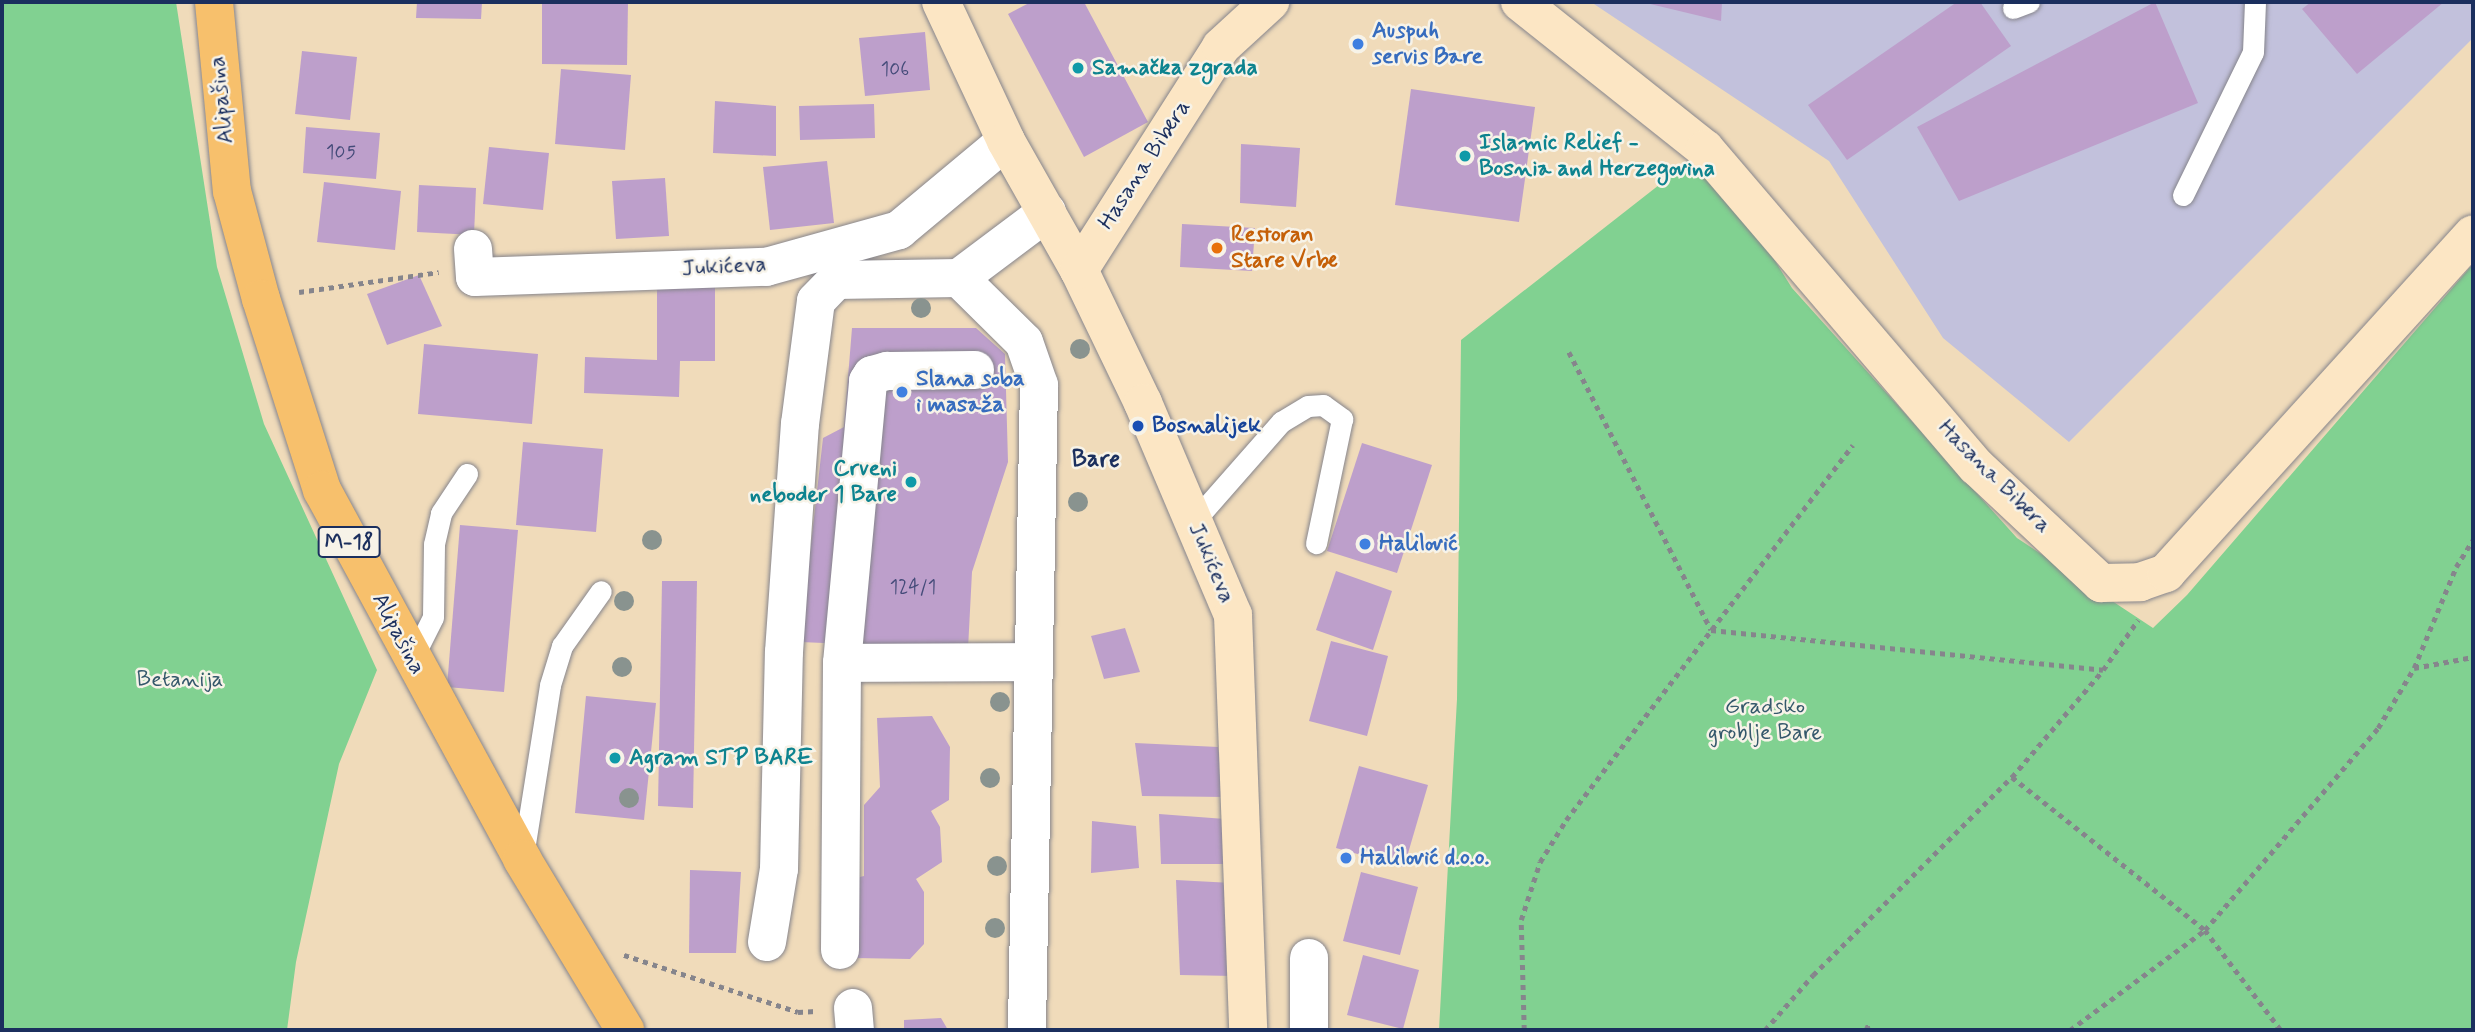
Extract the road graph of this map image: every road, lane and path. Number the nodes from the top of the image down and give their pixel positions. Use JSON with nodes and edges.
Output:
{"nodes":[{"id":1,"x":214,"y":2,"type":"edge"},
{"id":2,"x":941,"y":2,"type":"edge"},
{"id":3,"x":1520,"y":2,"type":"edge"},
{"id":4,"x":2255,"y":2,"type":"edge"},
{"id":5,"x":1261,"y":5,"type":"edge"},
{"id":6,"x":1006,"y":141,"type":"junction"},
{"id":7,"x":2183,"y":195,"type":"dead end"},
{"id":8,"x":1047,"y":212,"type":"junction"},
{"id":9,"x":2473,"y":234,"type":"edge"},
{"id":10,"x":474,"y":263,"type":"joint"},
{"id":11,"x":1079,"y":270,"type":"junction"},
{"id":12,"x":959,"y":278,"type":"junction"},
{"id":13,"x":261,"y":299,"type":"junction"},
{"id":14,"x":1569,"y":352,"type":"dead end"},
{"id":15,"x":975,"y":370,"type":"dead end"},
{"id":16,"x":1853,"y":445,"type":"dead end"},
{"id":17,"x":467,"y":474,"type":"dead end"},
{"id":18,"x":1194,"y":522,"type":"junction"},
{"id":19,"x":2473,"y":540,"type":"edge"},
{"id":20,"x":1316,"y":543,"type":"dead end"},
{"id":21,"x":2140,"y":582,"type":"junction"},
{"id":22,"x":601,"y":591,"type":"dead end"},
{"id":23,"x":1711,"y":630,"type":"junction"},
{"id":24,"x":2473,"y":657,"type":"edge"},
{"id":25,"x":411,"y":660,"type":"junction"},
{"id":26,"x":1032,"y":662,"type":"junction"},
{"id":27,"x":842,"y":663,"type":"junction"},
{"id":28,"x":2414,"y":668,"type":"junction"},
{"id":29,"x":2103,"y":670,"type":"junction"},
{"id":30,"x":2012,"y":777,"type":"junction"},
{"id":31,"x":522,"y":859,"type":"junction"},
{"id":32,"x":2205,"y":930,"type":"junction"},
{"id":33,"x":573,"y":942,"type":"junction"},
{"id":34,"x":767,"y":943,"type":"dead end"},
{"id":35,"x":840,"y":950,"type":"dead end"},
{"id":36,"x":1309,"y":958,"type":"dead end"},
{"id":37,"x":854,"y":1019,"type":"edge"},
{"id":38,"x":1868,"y":1023,"type":"dead end"},
{"id":39,"x":625,"y":1030,"type":"edge"},
{"id":40,"x":1027,"y":1030,"type":"edge"},
{"id":41,"x":1248,"y":1030,"type":"edge"},
{"id":42,"x":1309,"y":1030,"type":"edge"},
{"id":43,"x":1524,"y":1030,"type":"edge"},
{"id":44,"x":1765,"y":1030,"type":"edge"},
{"id":45,"x":1866,"y":1030,"type":"edge"},
{"id":46,"x":2070,"y":1030,"type":"edge"},
{"id":47,"x":2281,"y":1030,"type":"edge"}],
"edges":[{"from":1,"to":13,"type":"main road","name":"Alipašina","number":"M-18"},
{"from":2,"to":6,"type":"street","name":"Jukićeva"},
{"from":3,"to":21,"type":"street","name":"Hasana Bibera"},
{"from":4,"to":7,"type":"lane"},
{"from":5,"to":11,"type":"street","name":"Hasana Bibera"},
{"from":6,"to":8,"type":"street","name":"Jukićeva"},
{"from":6,"to":10,"type":"street","name":"Jukićeva"},
{"from":8,"to":11,"type":"street","name":"Jukićeva"},
{"from":8,"to":12,"type":"street"},
{"from":9,"to":21,"type":"street","name":"Hasana Bibera"},
{"from":10,"to":13,"type":"path"},
{"from":11,"to":18,"type":"street","name":"Jukićeva"},
{"from":12,"to":26,"type":"street"},
{"from":12,"to":34,"type":"street"},
{"from":13,"to":25,"type":"main road","name":"Alipašina","number":"M-18"},
{"from":14,"to":23,"type":"path"},
{"from":15,"to":27,"type":"street"},
{"from":16,"to":23,"type":"path"},
{"from":17,"to":25,"type":"lane"},
{"from":18,"to":20,"type":"lane"},
{"from":18,"to":41,"type":"street","name":"Jukićeva"},
{"from":19,"to":28,"type":"path"},
{"from":21,"to":29,"type":"path"},
{"from":22,"to":31,"type":"lane"},
{"from":23,"to":29,"type":"path"},
{"from":23,"to":43,"type":"path"},
{"from":24,"to":28,"type":"path"},
{"from":25,"to":31,"type":"main road","name":"Alipašina","number":"M-18"},
{"from":26,"to":27,"type":"street"},
{"from":26,"to":40,"type":"street"},
{"from":27,"to":35,"type":"street"},
{"from":28,"to":32,"type":"path"},
{"from":29,"to":30,"type":"path"},
{"from":30,"to":32,"type":"path"},
{"from":30,"to":44,"type":"path"},
{"from":31,"to":33,"type":"main road","name":"Alipašina","number":"M-18"},
{"from":32,"to":46,"type":"path"},
{"from":32,"to":47,"type":"path"},
{"from":33,"to":37,"type":"path"},
{"from":33,"to":39,"type":"main road","name":"Alipašina","number":"M-18"},
{"from":36,"to":42,"type":"street"},
{"from":38,"to":45,"type":"path"}]}
